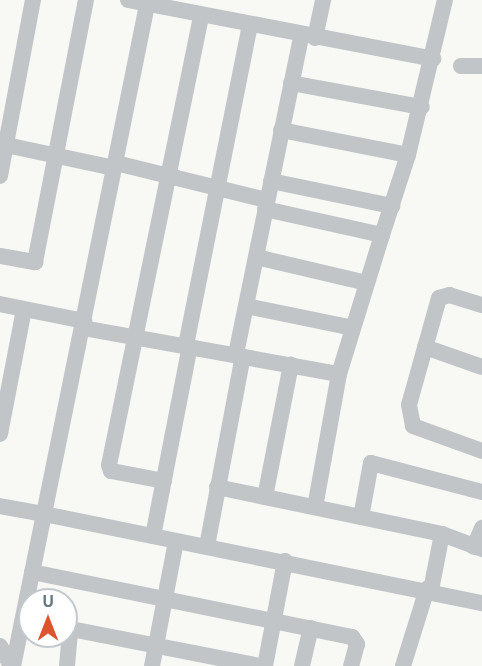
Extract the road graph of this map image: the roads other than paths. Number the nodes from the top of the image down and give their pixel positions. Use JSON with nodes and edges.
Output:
{"nodes":[{"id":1,"x":33,"y":0,"type":"edge"},
{"id":2,"x":86,"y":0,"type":"edge"},
{"id":3,"x":128,"y":0,"type":"edge"},
{"id":4,"x":323,"y":0,"type":"edge"},
{"id":5,"x":445,"y":0,"type":"edge"},
{"id":6,"x":148,"y":2,"type":"edge"},
{"id":7,"x":201,"y":15,"type":"junction"},
{"id":8,"x":250,"y":25,"type":"junction"},
{"id":9,"x":308,"y":37,"type":"junction"},
{"id":10,"x":433,"y":59,"type":"junction"},
{"id":11,"x":461,"y":66,"type":"dead end"},
{"id":12,"x":482,"y":66,"type":"edge"},
{"id":13,"x":291,"y":83,"type":"junction"},
{"id":14,"x":422,"y":107,"type":"junction"},
{"id":15,"x":281,"y":130,"type":"junction"},
{"id":16,"x":6,"y":145,"type":"junction"},
{"id":17,"x":408,"y":155,"type":"junction"},
{"id":18,"x":56,"y":156,"type":"junction"},
{"id":19,"x":115,"y":166,"type":"junction"},
{"id":20,"x":169,"y":175,"type":"junction"},
{"id":21,"x":0,"y":176,"type":"edge"},
{"id":22,"x":271,"y":181,"type":"junction"},
{"id":23,"x":219,"y":187,"type":"junction"},
{"id":24,"x":266,"y":204,"type":"junction"},
{"id":25,"x":392,"y":206,"type":"junction"},
{"id":26,"x":382,"y":235,"type":"junction"},
{"id":27,"x":0,"y":256,"type":"edge"},
{"id":28,"x":256,"y":257,"type":"junction"},
{"id":29,"x":367,"y":283,"type":"junction"},
{"id":30,"x":0,"y":304,"type":"edge"},
{"id":31,"x":482,"y":305,"type":"edge"},
{"id":32,"x":246,"y":306,"type":"junction"},
{"id":33,"x":24,"y":309,"type":"junction"},
{"id":34,"x":83,"y":324,"type":"junction"},
{"id":35,"x":353,"y":328,"type":"junction"},
{"id":36,"x":136,"y":336,"type":"junction"},
{"id":37,"x":188,"y":345,"type":"junction"},
{"id":38,"x":424,"y":347,"type":"junction"},
{"id":39,"x":239,"y":355,"type":"junction"},
{"id":40,"x":7,"y":359,"type":"edge"},
{"id":41,"x":291,"y":365,"type":"junction"},
{"id":42,"x":482,"y":367,"type":"edge"},
{"id":43,"x":339,"y":374,"type":"junction"},
{"id":44,"x":0,"y":434,"type":"edge"},
{"id":45,"x":482,"y":451,"type":"edge"},
{"id":46,"x":164,"y":482,"type":"junction"},
{"id":47,"x":217,"y":487,"type":"junction"},
{"id":48,"x":482,"y":492,"type":"edge"},
{"id":49,"x":265,"y":497,"type":"junction"},
{"id":50,"x":0,"y":506,"type":"edge"},
{"id":51,"x":315,"y":507,"type":"junction"},
{"id":52,"x":44,"y":514,"type":"junction"},
{"id":53,"x":361,"y":517,"type":"junction"},
{"id":54,"x":482,"y":528,"type":"edge"},
{"id":55,"x":442,"y":534,"type":"junction"},
{"id":56,"x":153,"y":536,"type":"junction"},
{"id":57,"x":176,"y":541,"type":"junction"},
{"id":58,"x":207,"y":546,"type":"junction"},
{"id":59,"x":478,"y":548,"type":"edge"},
{"id":60,"x":285,"y":561,"type":"junction"},
{"id":61,"x":32,"y":572,"type":"junction"},
{"id":62,"x":30,"y":588,"type":"edge"},
{"id":63,"x":429,"y":589,"type":"junction"},
{"id":64,"x":165,"y":598,"type":"junction"},
{"id":65,"x":482,"y":603,"type":"edge"},
{"id":66,"x":275,"y":619,"type":"junction"},
{"id":67,"x":311,"y":628,"type":"junction"},
{"id":68,"x":78,"y":631,"type":"edge"},
{"id":69,"x":18,"y":644,"type":"edge"},
{"id":70,"x":156,"y":645,"type":"junction"},
{"id":71,"x":0,"y":646,"type":"edge"},
{"id":72,"x":68,"y":648,"type":"edge"},
{"id":73,"x":12,"y":666,"type":"edge"},
{"id":74,"x":68,"y":666,"type":"edge"},
{"id":75,"x":152,"y":666,"type":"edge"},
{"id":76,"x":260,"y":666,"type":"edge"},
{"id":77,"x":265,"y":666,"type":"edge"},
{"id":78,"x":302,"y":666,"type":"edge"},
{"id":79,"x":351,"y":666,"type":"edge"},
{"id":80,"x":403,"y":666,"type":"edge"}],
"edges":[{"from":1,"to":16,"type":"street"},
{"from":2,"to":18,"type":"street"},
{"from":3,"to":6,"type":"street"},
{"from":4,"to":9,"type":"street"},
{"from":5,"to":10,"type":"street"},
{"from":6,"to":7,"type":"street"},
{"from":6,"to":19,"type":"street"},
{"from":7,"to":8,"type":"street"},
{"from":7,"to":20,"type":"street"},
{"from":8,"to":9,"type":"street"},
{"from":8,"to":23,"type":"street"},
{"from":9,"to":10,"type":"street"},
{"from":9,"to":13,"type":"street"},
{"from":10,"to":14,"type":"street"},
{"from":11,"to":12,"type":"street"},
{"from":13,"to":14,"type":"street"},
{"from":13,"to":15,"type":"street"},
{"from":14,"to":17,"type":"street"},
{"from":15,"to":17,"type":"street"},
{"from":15,"to":22,"type":"street"},
{"from":16,"to":18,"type":"street"},
{"from":16,"to":21,"type":"street"},
{"from":17,"to":25,"type":"street"},
{"from":18,"to":19,"type":"street"},
{"from":18,"to":27,"type":"street"},
{"from":19,"to":20,"type":"street"},
{"from":19,"to":34,"type":"street"},
{"from":20,"to":23,"type":"street"},
{"from":20,"to":36,"type":"street"},
{"from":22,"to":24,"type":"street"},
{"from":22,"to":25,"type":"street"},
{"from":23,"to":24,"type":"street"},
{"from":23,"to":37,"type":"street"},
{"from":24,"to":26,"type":"street"},
{"from":24,"to":28,"type":"street"},
{"from":25,"to":26,"type":"street"},
{"from":26,"to":29,"type":"street"},
{"from":28,"to":29,"type":"street"},
{"from":28,"to":32,"type":"street"},
{"from":29,"to":35,"type":"street"},
{"from":30,"to":33,"type":"street"},
{"from":31,"to":38,"type":"street"},
{"from":32,"to":35,"type":"street"},
{"from":32,"to":39,"type":"street"},
{"from":33,"to":34,"type":"street"},
{"from":33,"to":40,"type":"street"},
{"from":34,"to":36,"type":"street"},
{"from":34,"to":52,"type":"street"},
{"from":35,"to":43,"type":"street"},
{"from":36,"to":37,"type":"street"},
{"from":36,"to":46,"type":"street"},
{"from":37,"to":39,"type":"street"},
{"from":37,"to":46,"type":"street"},
{"from":38,"to":42,"type":"street"},
{"from":38,"to":45,"type":"street"},
{"from":39,"to":41,"type":"street"},
{"from":39,"to":47,"type":"street"},
{"from":40,"to":44,"type":"street"},
{"from":41,"to":43,"type":"street"},
{"from":41,"to":49,"type":"street"},
{"from":43,"to":51,"type":"street"},
{"from":46,"to":56,"type":"street"},
{"from":47,"to":49,"type":"street"},
{"from":47,"to":58,"type":"street"},
{"from":48,"to":53,"type":"street"},
{"from":49,"to":51,"type":"street"},
{"from":50,"to":52,"type":"street"},
{"from":51,"to":53,"type":"street"},
{"from":52,"to":56,"type":"street"},
{"from":52,"to":61,"type":"street"},
{"from":53,"to":55,"type":"street"},
{"from":54,"to":59,"type":"street"},
{"from":55,"to":59,"type":"street"},
{"from":55,"to":63,"type":"street"},
{"from":56,"to":57,"type":"street"},
{"from":57,"to":58,"type":"street"},
{"from":57,"to":64,"type":"street"},
{"from":58,"to":60,"type":"street"},
{"from":60,"to":63,"type":"street"},
{"from":60,"to":66,"type":"street"},
{"from":61,"to":62,"type":"street"},
{"from":61,"to":64,"type":"street"},
{"from":63,"to":65,"type":"street"},
{"from":63,"to":80,"type":"street"},
{"from":64,"to":66,"type":"street"},
{"from":64,"to":70,"type":"street"},
{"from":66,"to":67,"type":"street"},
{"from":66,"to":77,"type":"street"},
{"from":67,"to":78,"type":"street"},
{"from":67,"to":79,"type":"street"},
{"from":68,"to":70,"type":"street"},
{"from":69,"to":73,"type":"street"},
{"from":70,"to":75,"type":"street"},
{"from":70,"to":76,"type":"street"},
{"from":71,"to":73,"type":"street"},
{"from":72,"to":74,"type":"street"}]}
